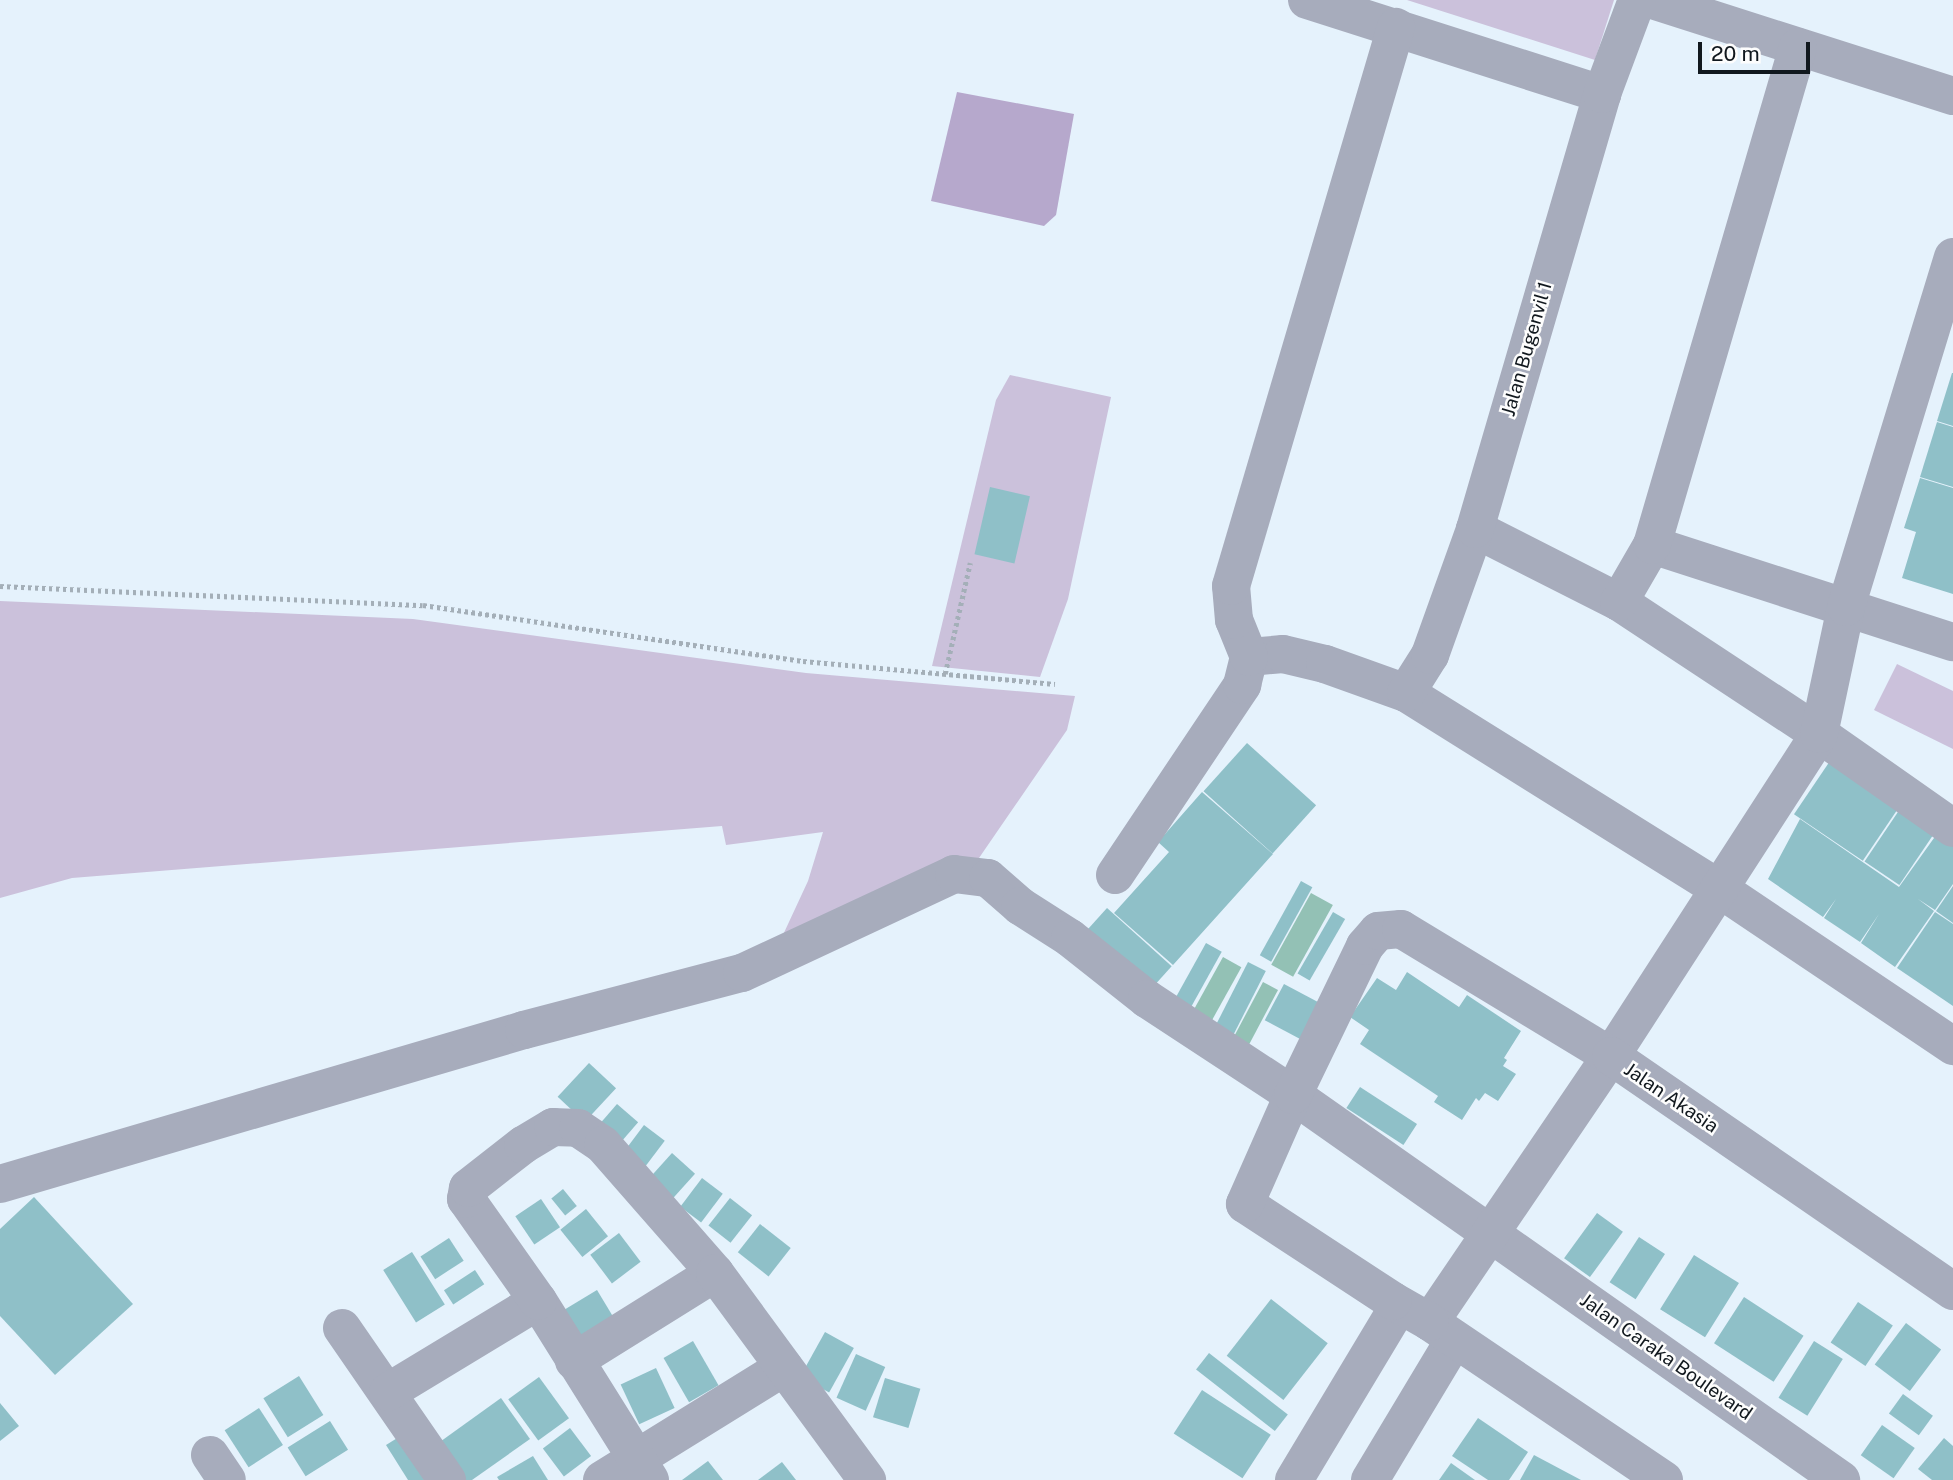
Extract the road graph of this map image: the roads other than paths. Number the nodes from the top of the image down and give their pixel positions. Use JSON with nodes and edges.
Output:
{"nodes":[{"id":1,"x":1307,"y":0,"type":"edge"},
{"id":2,"x":1637,"y":0,"type":"edge"},
{"id":3,"x":1652,"y":0,"type":"edge"},
{"id":4,"x":1396,"y":27,"type":"junction"},
{"id":5,"x":1798,"y":47,"type":"junction"},
{"id":6,"x":1602,"y":94,"type":"junction"},
{"id":7,"x":1953,"y":96,"type":"edge"},
{"id":8,"x":1953,"y":257,"type":"edge"},
{"id":9,"x":1475,"y":529,"type":"junction"},
{"id":10,"x":1652,"y":545,"type":"junction"},
{"id":11,"x":1619,"y":602,"type":"junction"},
{"id":12,"x":1846,"y":607,"type":"junction"},
{"id":13,"x":1953,"y":642,"type":"edge"},
{"id":14,"x":1249,"y":657,"type":"junction"},
{"id":15,"x":1406,"y":693,"type":"junction"},
{"id":16,"x":1819,"y":734,"type":"junction"},
{"id":17,"x":1953,"y":828,"type":"edge"},
{"id":18,"x":1115,"y":875,"type":"dead end"},
{"id":19,"x":1721,"y":890,"type":"junction"},
{"id":20,"x":1953,"y":1046,"type":"edge"},
{"id":21,"x":1611,"y":1056,"type":"junction"},
{"id":22,"x":1293,"y":1095,"type":"junction"},
{"id":23,"x":0,"y":1184,"type":"edge"},
{"id":24,"x":1491,"y":1234,"type":"junction"},
{"id":25,"x":715,"y":1273,"type":"junction"},
{"id":26,"x":1953,"y":1291,"type":"edge"},
{"id":27,"x":538,"y":1301,"type":"junction"},
{"id":28,"x":1428,"y":1322,"type":"junction"},
{"id":29,"x":342,"y":1328,"type":"dead end"},
{"id":30,"x":574,"y":1361,"type":"junction"},
{"id":31,"x":784,"y":1367,"type":"junction"},
{"id":32,"x":388,"y":1392,"type":"junction"},
{"id":33,"x":643,"y":1470,"type":"edge"},
{"id":34,"x":447,"y":1480,"type":"edge"},
{"id":35,"x":602,"y":1480,"type":"edge"},
{"id":36,"x":867,"y":1480,"type":"edge"},
{"id":37,"x":1294,"y":1480,"type":"edge"},
{"id":38,"x":1370,"y":1480,"type":"edge"},
{"id":39,"x":1664,"y":1480,"type":"edge"},
{"id":40,"x":1841,"y":1480,"type":"edge"}],
"edges":[{"from":1,"to":4,"type":"street"},
{"from":2,"to":6,"type":"street","name":"Jalan Bugenvil 1"},
{"from":3,"to":5,"type":"street"},
{"from":4,"to":6,"type":"street"},
{"from":4,"to":14,"type":"street"},
{"from":5,"to":7,"type":"street"},
{"from":5,"to":10,"type":"street"},
{"from":6,"to":9,"type":"street","name":"Jalan Bugenvil 1"},
{"from":8,"to":12,"type":"street"},
{"from":9,"to":11,"type":"street"},
{"from":9,"to":15,"type":"street","name":"Jalan Bugenvil 1"},
{"from":10,"to":11,"type":"street"},
{"from":10,"to":12,"type":"street"},
{"from":11,"to":16,"type":"street"},
{"from":12,"to":13,"type":"street"},
{"from":12,"to":16,"type":"street"},
{"from":14,"to":15,"type":"street"},
{"from":14,"to":18,"type":"street"},
{"from":15,"to":19,"type":"street"},
{"from":16,"to":17,"type":"street"},
{"from":16,"to":19,"type":"street"},
{"from":19,"to":20,"type":"street"},
{"from":19,"to":21,"type":"street"},
{"from":21,"to":22,"type":"street","name":"Jalan Akasia"},
{"from":21,"to":24,"type":"street"},
{"from":21,"to":26,"type":"street","name":"Jalan Akasia"},
{"from":22,"to":23,"type":"street","name":"Jalan Caraka Boulevard"},
{"from":22,"to":24,"type":"street","name":"Jalan Caraka Boulevard"},
{"from":22,"to":28,"type":"street"},
{"from":24,"to":28,"type":"street"},
{"from":24,"to":40,"type":"street","name":"Jalan Caraka Boulevard"},
{"from":25,"to":27,"type":"street"},
{"from":25,"to":30,"type":"street"},
{"from":25,"to":31,"type":"street"},
{"from":27,"to":30,"type":"street"},
{"from":27,"to":32,"type":"street"},
{"from":28,"to":37,"type":"street"},
{"from":28,"to":38,"type":"street"},
{"from":28,"to":39,"type":"street"},
{"from":29,"to":32,"type":"street"},
{"from":30,"to":33,"type":"street"},
{"from":31,"to":33,"type":"street"},
{"from":31,"to":36,"type":"street"},
{"from":32,"to":34,"type":"street"},
{"from":33,"to":35,"type":"street"}]}
